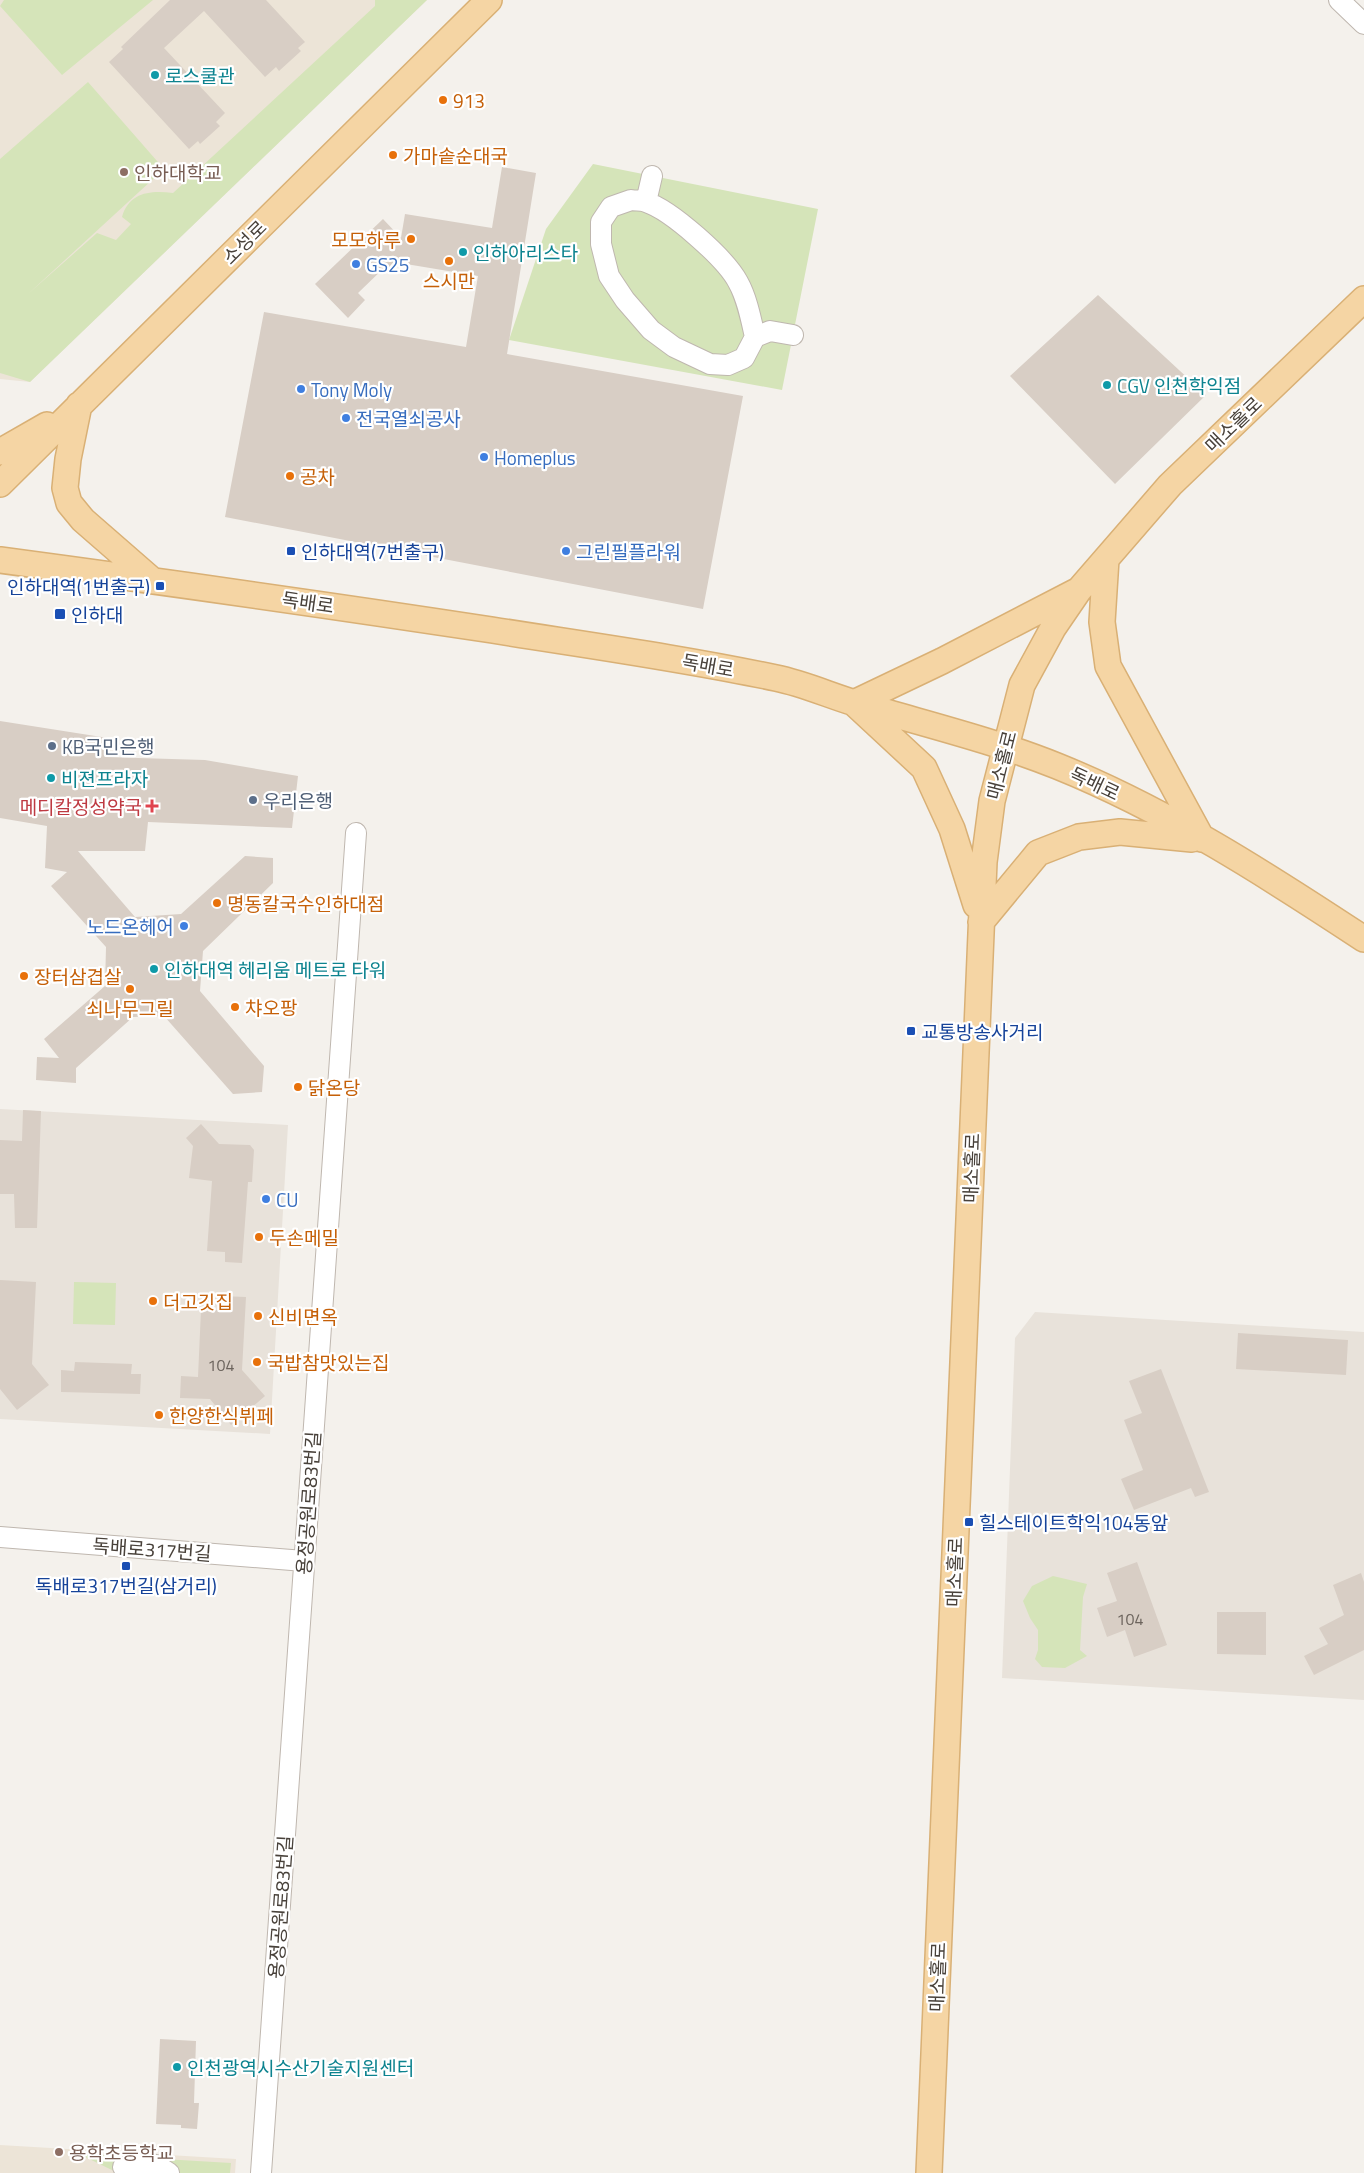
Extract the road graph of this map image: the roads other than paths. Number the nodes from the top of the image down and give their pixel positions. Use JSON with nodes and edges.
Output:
{"nodes":[{"id":1,"x":489,"y":0,"type":"edge"},
{"id":2,"x":1339,"y":0,"type":"edge"},
{"id":3,"x":1364,"y":24,"type":"edge"},
{"id":4,"x":652,"y":176,"type":"dead end"},
{"id":5,"x":646,"y":202,"type":"junction"},
{"id":6,"x":1364,"y":298,"type":"edge"},
{"id":7,"x":793,"y":335,"type":"dead end"},
{"id":8,"x":755,"y":337,"type":"junction"},
{"id":9,"x":79,"y":406,"type":"junction"},
{"id":10,"x":0,"y":452,"type":"edge"},
{"id":11,"x":0,"y":484,"type":"edge"},
{"id":12,"x":1106,"y":559,"type":"junction"},
{"id":13,"x":0,"y":560,"type":"edge"},
{"id":14,"x":153,"y":581,"type":"junction"},
{"id":15,"x":1079,"y":590,"type":"junction"},
{"id":16,"x":854,"y":703,"type":"junction"},
{"id":17,"x":1005,"y":746,"type":"junction"},
{"id":18,"x":356,"y":833,"type":"dead end"},
{"id":19,"x":1202,"y":840,"type":"junction"},
{"id":20,"x":981,"y":922,"type":"junction"},
{"id":21,"x":1364,"y":939,"type":"edge"},
{"id":22,"x":0,"y":1537,"type":"edge"},
{"id":23,"x":304,"y":1561,"type":"junction"},
{"id":24,"x":123,"y":2167,"type":"dead end"},
{"id":25,"x":169,"y":2173,"type":"edge"},
{"id":26,"x":261,"y":2173,"type":"edge"},
{"id":27,"x":929,"y":2173,"type":"edge"}],
"edges":[{"from":1,"to":9,"type":"main road","name":"소성로"},
{"from":2,"to":3,"type":"street"},
{"from":4,"to":5,"type":"street"},
{"from":5,"to":8,"type":"street"},
{"from":5,"to":8,"type":"street"},
{"from":6,"to":12,"type":"main road","name":"매소홀로"},
{"from":7,"to":8,"type":"street"},
{"from":9,"to":10,"type":"main road"},
{"from":9,"to":11,"type":"main road","name":"소성로"},
{"from":9,"to":14,"type":"main road"},
{"from":12,"to":15,"type":"main road","name":"매소홀로"},
{"from":12,"to":19,"type":"main road"},
{"from":13,"to":14,"type":"main road","name":"독배로"},
{"from":14,"to":16,"type":"main road","name":"독배로"},
{"from":15,"to":16,"type":"main road"},
{"from":15,"to":17,"type":"main road","name":"매소홀로"},
{"from":16,"to":17,"type":"main road","name":"독배로"},
{"from":16,"to":20,"type":"main road"},
{"from":17,"to":19,"type":"main road","name":"독배로"},
{"from":17,"to":20,"type":"main road","name":"매소홀로"},
{"from":18,"to":23,"type":"street","name":"용정공원로83번길"},
{"from":19,"to":20,"type":"main road"},
{"from":19,"to":21,"type":"main road","name":"독배로"},
{"from":20,"to":27,"type":"main road","name":"매소홀로"},
{"from":22,"to":23,"type":"street","name":"독배로317번길"},
{"from":23,"to":26,"type":"street","name":"용정공원로83번길"},
{"from":24,"to":25,"type":"street"}]}
